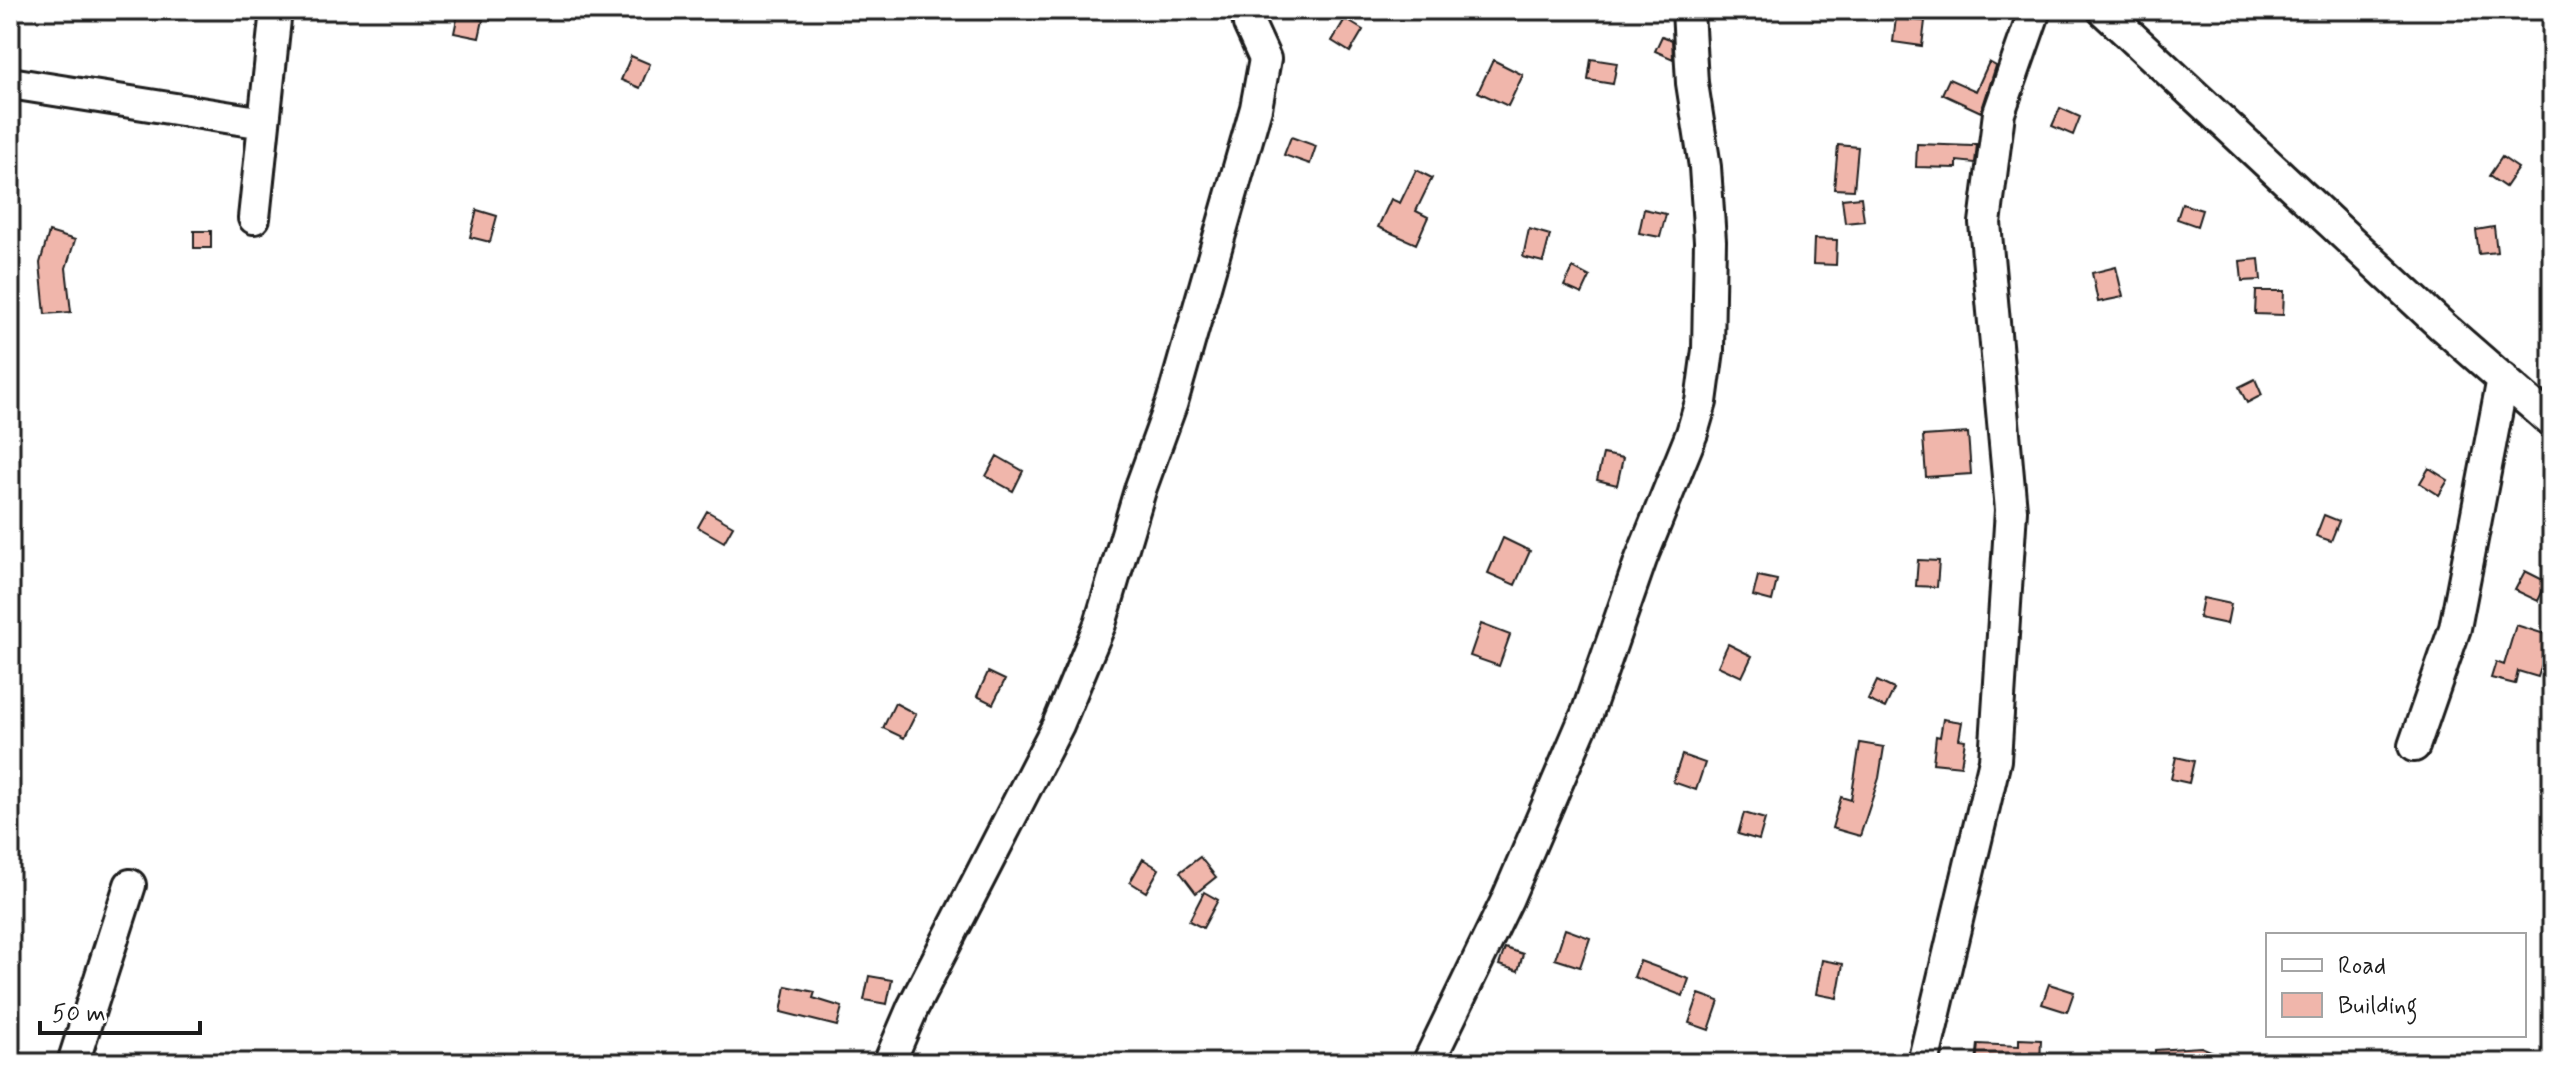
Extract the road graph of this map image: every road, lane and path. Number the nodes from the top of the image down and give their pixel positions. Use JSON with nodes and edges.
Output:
{"nodes":[{"id":1,"x":276,"y":10,"type":"edge"},
{"id":2,"x":1247,"y":10,"type":"edge"},
{"id":3,"x":1688,"y":10,"type":"edge"},
{"id":4,"x":2035,"y":10,"type":"edge"},
{"id":5,"x":2103,"y":10,"type":"edge"},
{"id":6,"x":10,"y":83,"type":"edge"},
{"id":7,"x":264,"y":123,"type":"junction"},
{"id":8,"x":254,"y":218,"type":"dead end"},
{"id":9,"x":2503,"y":378,"type":"junction"},
{"id":10,"x":2552,"y":422,"type":"edge"},
{"id":11,"x":2414,"y":746,"type":"dead end"},
{"id":12,"x":130,"y":885,"type":"dead end"},
{"id":13,"x":73,"y":1063,"type":"edge"},
{"id":14,"x":889,"y":1063,"type":"edge"},
{"id":15,"x":1428,"y":1063,"type":"edge"},
{"id":16,"x":1923,"y":1063,"type":"edge"}],
"edges":[{"from":1,"to":7,"type":"street"},
{"from":2,"to":14,"type":"street"},
{"from":3,"to":15,"type":"street"},
{"from":4,"to":16,"type":"street"},
{"from":5,"to":9,"type":"street"},
{"from":6,"to":7,"type":"street"},
{"from":7,"to":8,"type":"street"},
{"from":9,"to":10,"type":"street"},
{"from":9,"to":11,"type":"street"},
{"from":12,"to":13,"type":"street"}]}
